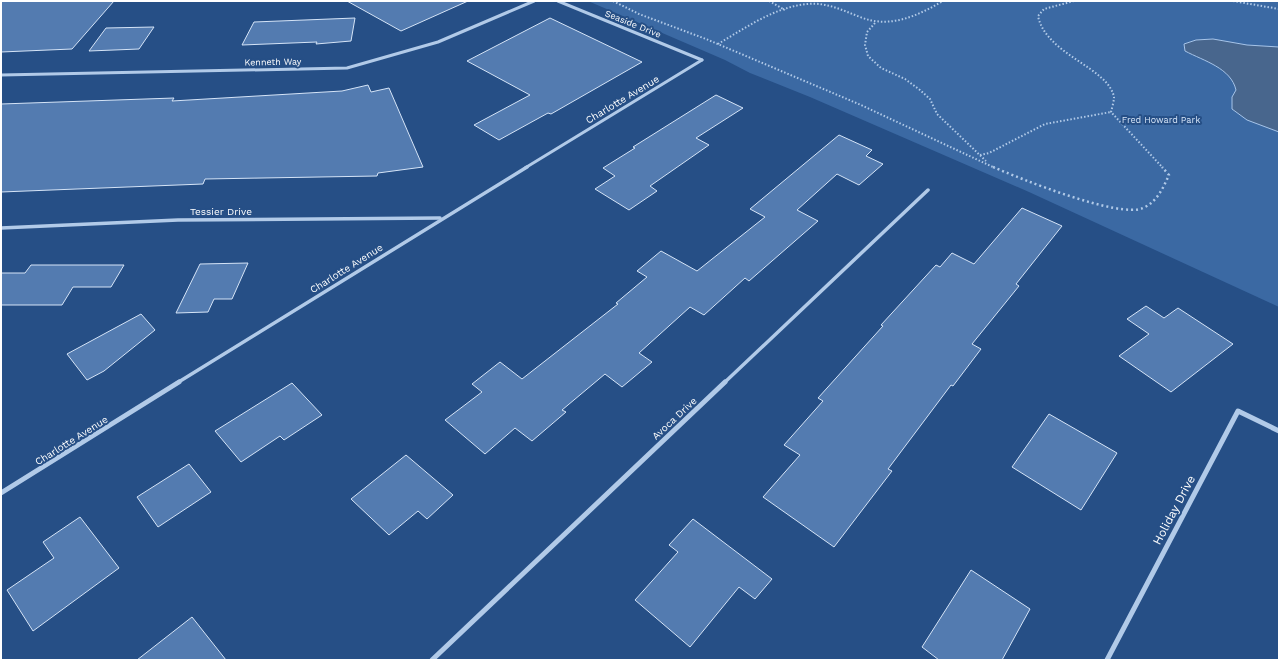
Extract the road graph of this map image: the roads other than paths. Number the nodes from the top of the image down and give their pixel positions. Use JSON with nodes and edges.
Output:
{"nodes":[{"id":1,"x":534,"y":1,"type":"edge"},
{"id":2,"x":558,"y":1,"type":"edge"},
{"id":3,"x":702,"y":60,"type":"joint"},
{"id":4,"x":1,"y":75,"type":"edge"},
{"id":5,"x":928,"y":190,"type":"dead end"},
{"id":6,"x":442,"y":218,"type":"junction"},
{"id":7,"x":1,"y":228,"type":"edge"},
{"id":8,"x":1279,"y":431,"type":"edge"},
{"id":9,"x":1,"y":494,"type":"edge"},
{"id":10,"x":432,"y":660,"type":"edge"},
{"id":11,"x":1107,"y":660,"type":"edge"}],
"edges":[{"from":1,"to":4,"type":"street","name":"Kenneth Way"},
{"from":2,"to":3,"type":"street","name":"Seaside Drive"},
{"from":3,"to":6,"type":"street","name":"Charlotte Avenue"},
{"from":5,"to":10,"type":"street","name":"Avoca Drive"},
{"from":6,"to":7,"type":"street","name":"Tessier Drive"},
{"from":6,"to":9,"type":"street","name":"Charlotte Avenue"},
{"from":8,"to":11,"type":"street","name":"Holiday Drive"}]}
